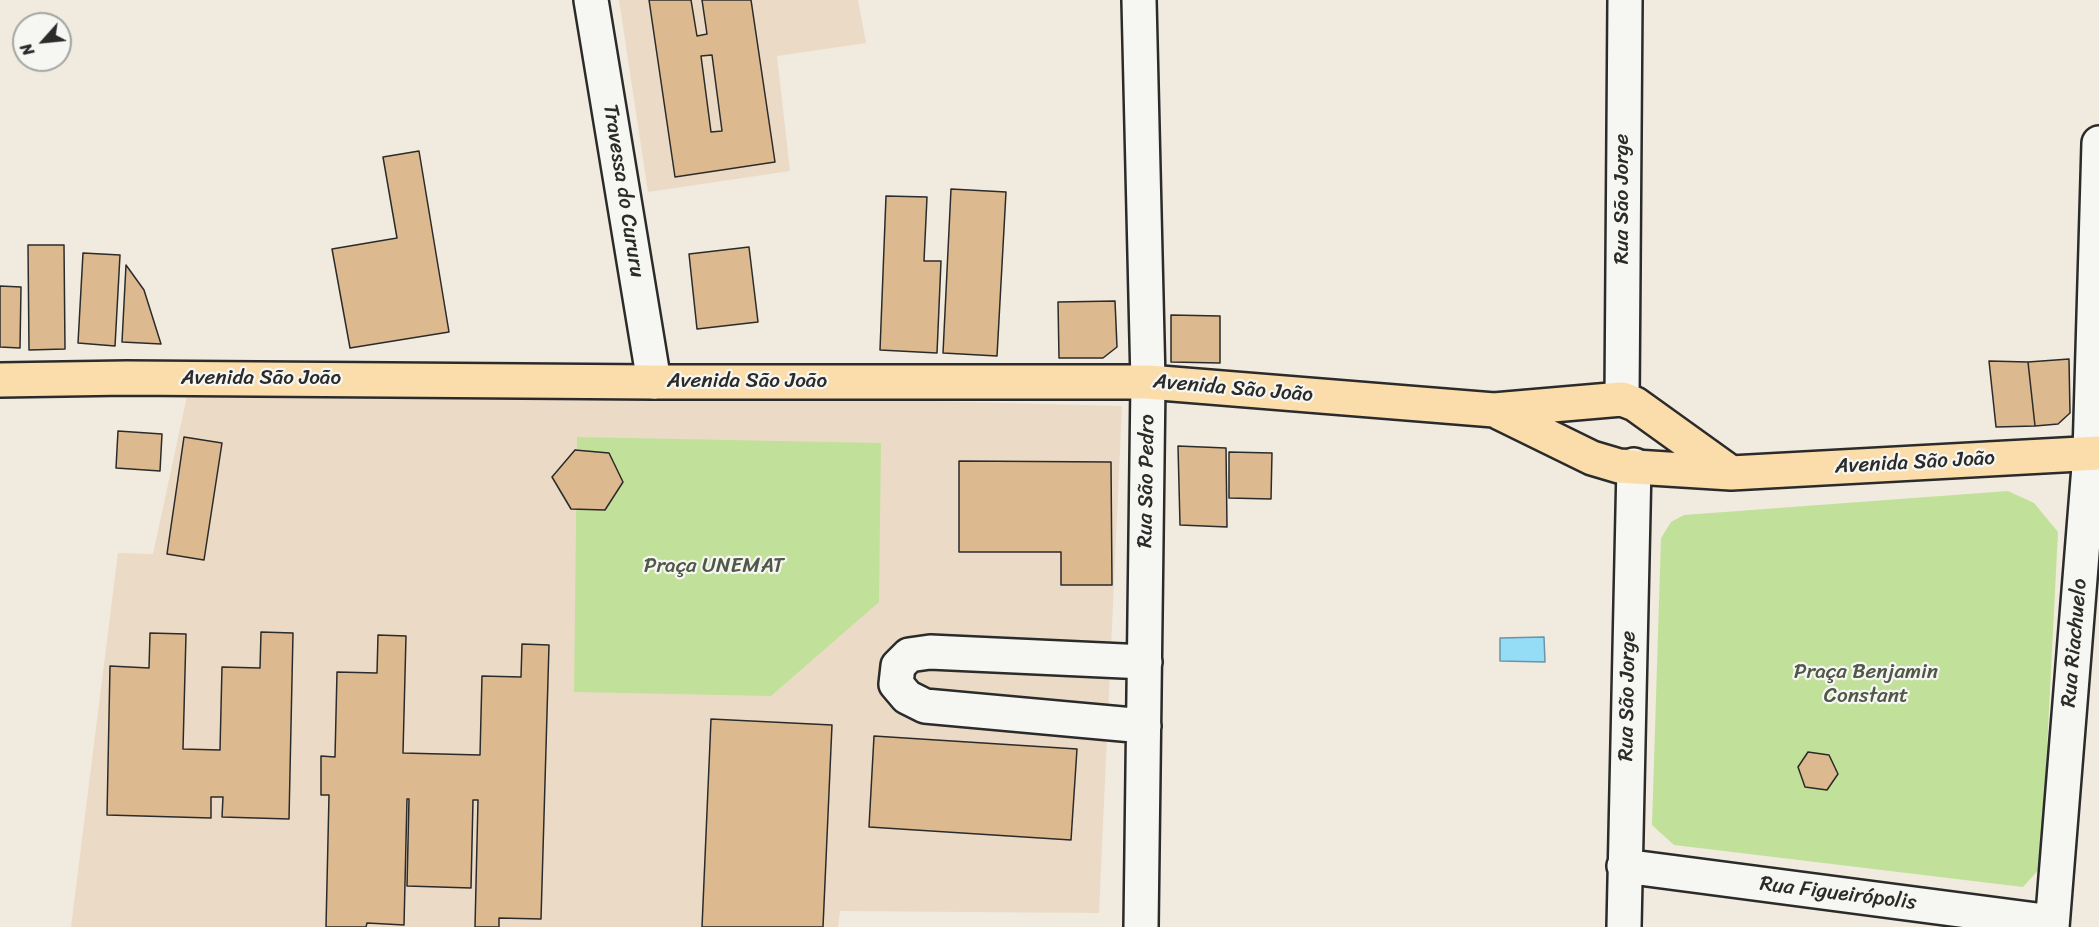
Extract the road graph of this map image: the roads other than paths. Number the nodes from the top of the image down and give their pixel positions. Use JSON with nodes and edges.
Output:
{"nodes":[{"id":1,"x":591,"y":0,"type":"edge"},
{"id":2,"x":1139,"y":0,"type":"edge"},
{"id":3,"x":1624,"y":0,"type":"edge"},
{"id":4,"x":2099,"y":143,"type":"edge"},
{"id":5,"x":0,"y":380,"type":"edge"},
{"id":6,"x":654,"y":382,"type":"junction"},
{"id":7,"x":1148,"y":382,"type":"junction"},
{"id":8,"x":1610,"y":399,"type":"junction"},
{"id":9,"x":1494,"y":410,"type":"junction"},
{"id":10,"x":1653,"y":417,"type":"junction"},
{"id":11,"x":2094,"y":454,"type":"edge"},
{"id":12,"x":1592,"y":458,"type":"junction"},
{"id":13,"x":1634,"y":465,"type":"junction"},
{"id":14,"x":1731,"y":473,"type":"junction"},
{"id":15,"x":1144,"y":662,"type":"junction"},
{"id":16,"x":1144,"y":726,"type":"junction"},
{"id":17,"x":1624,"y":866,"type":"junction"},
{"id":18,"x":2052,"y":924,"type":"edge"},
{"id":19,"x":1142,"y":927,"type":"edge"},
{"id":20,"x":1624,"y":927,"type":"edge"}],
"edges":[{"from":1,"to":6,"type":"street","name":"Travessa do Cururu"},
{"from":2,"to":7,"type":"street","name":"Rua São Pedro"},
{"from":3,"to":8,"type":"street","name":"Rua São Jorge"},
{"from":4,"to":11,"type":"street","name":"Rua Riachuelo"},
{"from":5,"to":6,"type":"main road","name":"Avenida São João"},
{"from":6,"to":7,"type":"main road","name":"Avenida São João"},
{"from":7,"to":9,"type":"main road","name":"Avenida São João"},
{"from":7,"to":15,"type":"street","name":"Rua São Pedro"},
{"from":8,"to":9,"type":"main road","name":"Avenida São João"},
{"from":8,"to":10,"type":"main road"},
{"from":8,"to":12,"type":"main road"},
{"from":9,"to":12,"type":"main road","name":"Avenida São João"},
{"from":10,"to":13,"type":"main road"},
{"from":10,"to":14,"type":"main road"},
{"from":11,"to":14,"type":"main road","name":"Avenida São João"},
{"from":11,"to":18,"type":"street","name":"Rua Riachuelo"},
{"from":12,"to":13,"type":"main road","name":"Avenida São João"},
{"from":13,"to":14,"type":"main road","name":"Avenida São João"},
{"from":13,"to":17,"type":"street","name":"Rua São Jorge"},
{"from":15,"to":16,"type":"street","name":"Rua São Pedro"},
{"from":15,"to":16,"type":"street"},
{"from":16,"to":19,"type":"street","name":"Rua São Pedro"},
{"from":17,"to":18,"type":"street","name":"Rua Figueirópolis"},
{"from":17,"to":20,"type":"street","name":"Rua São Jorge"}]}
